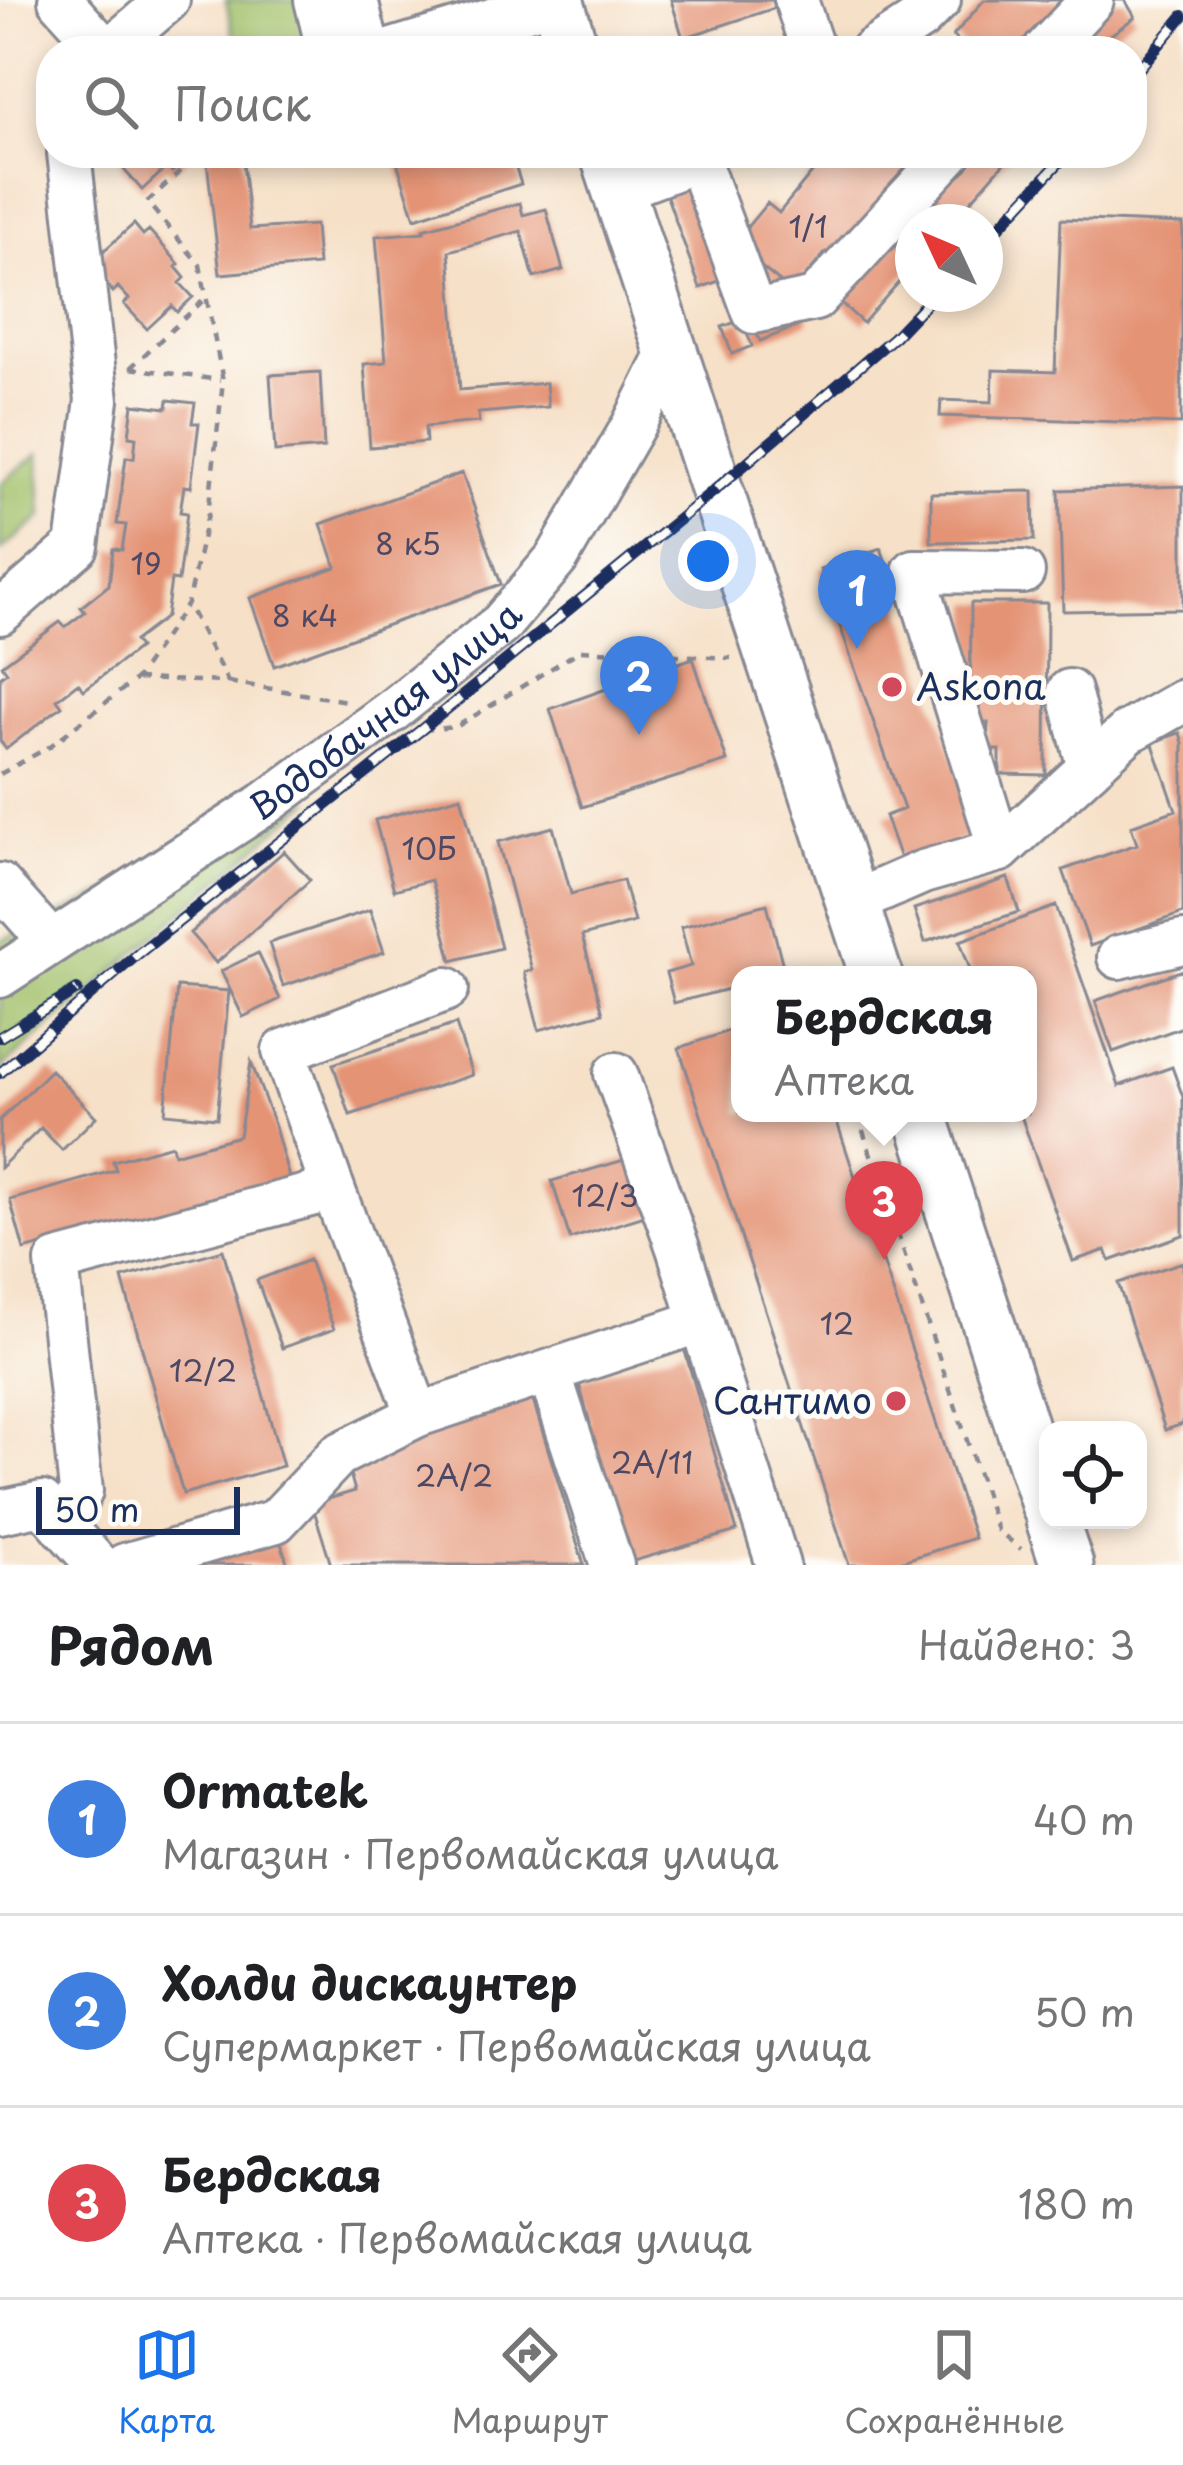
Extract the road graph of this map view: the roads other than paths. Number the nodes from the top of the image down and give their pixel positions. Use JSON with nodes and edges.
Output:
{"nodes":[{"id":1,"x":60,"y":0,"type":"edge"},
{"id":2,"x":168,"y":0,"type":"edge"},
{"id":3,"x":316,"y":0,"type":"edge"},
{"id":4,"x":557,"y":0,"type":"edge"},
{"id":5,"x":796,"y":0,"type":"edge"},
{"id":6,"x":939,"y":0,"type":"edge"},
{"id":7,"x":1092,"y":0,"type":"edge"},
{"id":8,"x":372,"y":33,"type":"edge"},
{"id":9,"x":94,"y":36,"type":"edge"},
{"id":10,"x":126,"y":36,"type":"edge"},
{"id":11,"x":325,"y":36,"type":"edge"},
{"id":12,"x":568,"y":36,"type":"edge"},
{"id":13,"x":808,"y":36,"type":"edge"},
{"id":14,"x":894,"y":36,"type":"edge"},
{"id":15,"x":1058,"y":36,"type":"edge"},
{"id":16,"x":71,"y":168,"type":"edge"},
{"id":17,"x":708,"y":168,"type":"edge"},
{"id":18,"x":936,"y":168,"type":"edge"},
{"id":19,"x":612,"y":171,"type":"edge"},
{"id":20,"x":671,"y":350,"type":"junction"},
{"id":21,"x":1022,"y":572,"type":"dead end"},
{"id":22,"x":0,"y":614,"type":"edge"},
{"id":23,"x":1069,"y":692,"type":"dead end"},
{"id":24,"x":1183,"y":701,"type":"edge"},
{"id":25,"x":1089,"y":768,"type":"junction"},
{"id":26,"x":1000,"y":850,"type":"junction"},
{"id":27,"x":0,"y":885,"type":"edge"},
{"id":28,"x":852,"y":903,"type":"junction"},
{"id":29,"x":51,"y":942,"type":"junction"},
{"id":30,"x":1183,"y":942,"type":"edge"},
{"id":31,"x":1119,"y":957,"type":"dead end"},
{"id":32,"x":873,"y":966,"type":"edge"},
{"id":33,"x":0,"y":976,"type":"edge"},
{"id":34,"x":447,"y":989,"type":"dead end"},
{"id":35,"x":616,"y":1074,"type":"dead end"},
{"id":36,"x":923,"y":1122,"type":"edge"},
{"id":37,"x":333,"y":1189,"type":"junction"},
{"id":38,"x":701,"y":1321,"type":"junction"},
{"id":39,"x":549,"y":1372,"type":"junction"},
{"id":40,"x":418,"y":1414,"type":"junction"},
{"id":41,"x":0,"y":1512,"type":"edge"},
{"id":42,"x":64,"y":1528,"type":"junction"},
{"id":43,"x":1048,"y":1536,"type":"edge"},
{"id":44,"x":98,"y":1565,"type":"edge"},
{"id":45,"x":125,"y":1565,"type":"edge"},
{"id":46,"x":612,"y":1565,"type":"edge"},
{"id":47,"x":778,"y":1565,"type":"edge"}],
"edges":[{"from":1,"to":9,"type":"street"},
{"from":2,"to":10,"type":"street"},
{"from":3,"to":11,"type":"street"},
{"from":4,"to":8,"type":"street"},
{"from":4,"to":12,"type":"main road"},
{"from":5,"to":13,"type":"street"},
{"from":6,"to":14,"type":"street"},
{"from":7,"to":15,"type":"street"},
{"from":16,"to":22,"type":"street"},
{"from":17,"to":18,"type":"street"},
{"from":19,"to":20,"type":"main road"},
{"from":20,"to":28,"type":"main road"},
{"from":20,"to":29,"type":"street","name":"Водобачная улица"},
{"from":21,"to":26,"type":"street"},
{"from":23,"to":25,"type":"street"},
{"from":24,"to":25,"type":"street"},
{"from":25,"to":26,"type":"street"},
{"from":26,"to":28,"type":"street"},
{"from":27,"to":29,"type":"street"},
{"from":28,"to":32,"type":"main road"},
{"from":29,"to":33,"type":"street","name":"Водобачная улица"},
{"from":30,"to":31,"type":"street"},
{"from":34,"to":37,"type":"street"},
{"from":35,"to":38,"type":"street"},
{"from":36,"to":43,"type":"main road"},
{"from":37,"to":40,"type":"street"},
{"from":37,"to":42,"type":"street"},
{"from":38,"to":39,"type":"street"},
{"from":38,"to":47,"type":"street"},
{"from":39,"to":40,"type":"street"},
{"from":39,"to":46,"type":"street"},
{"from":40,"to":45,"type":"street"},
{"from":41,"to":42,"type":"street"},
{"from":42,"to":44,"type":"street"}]}
